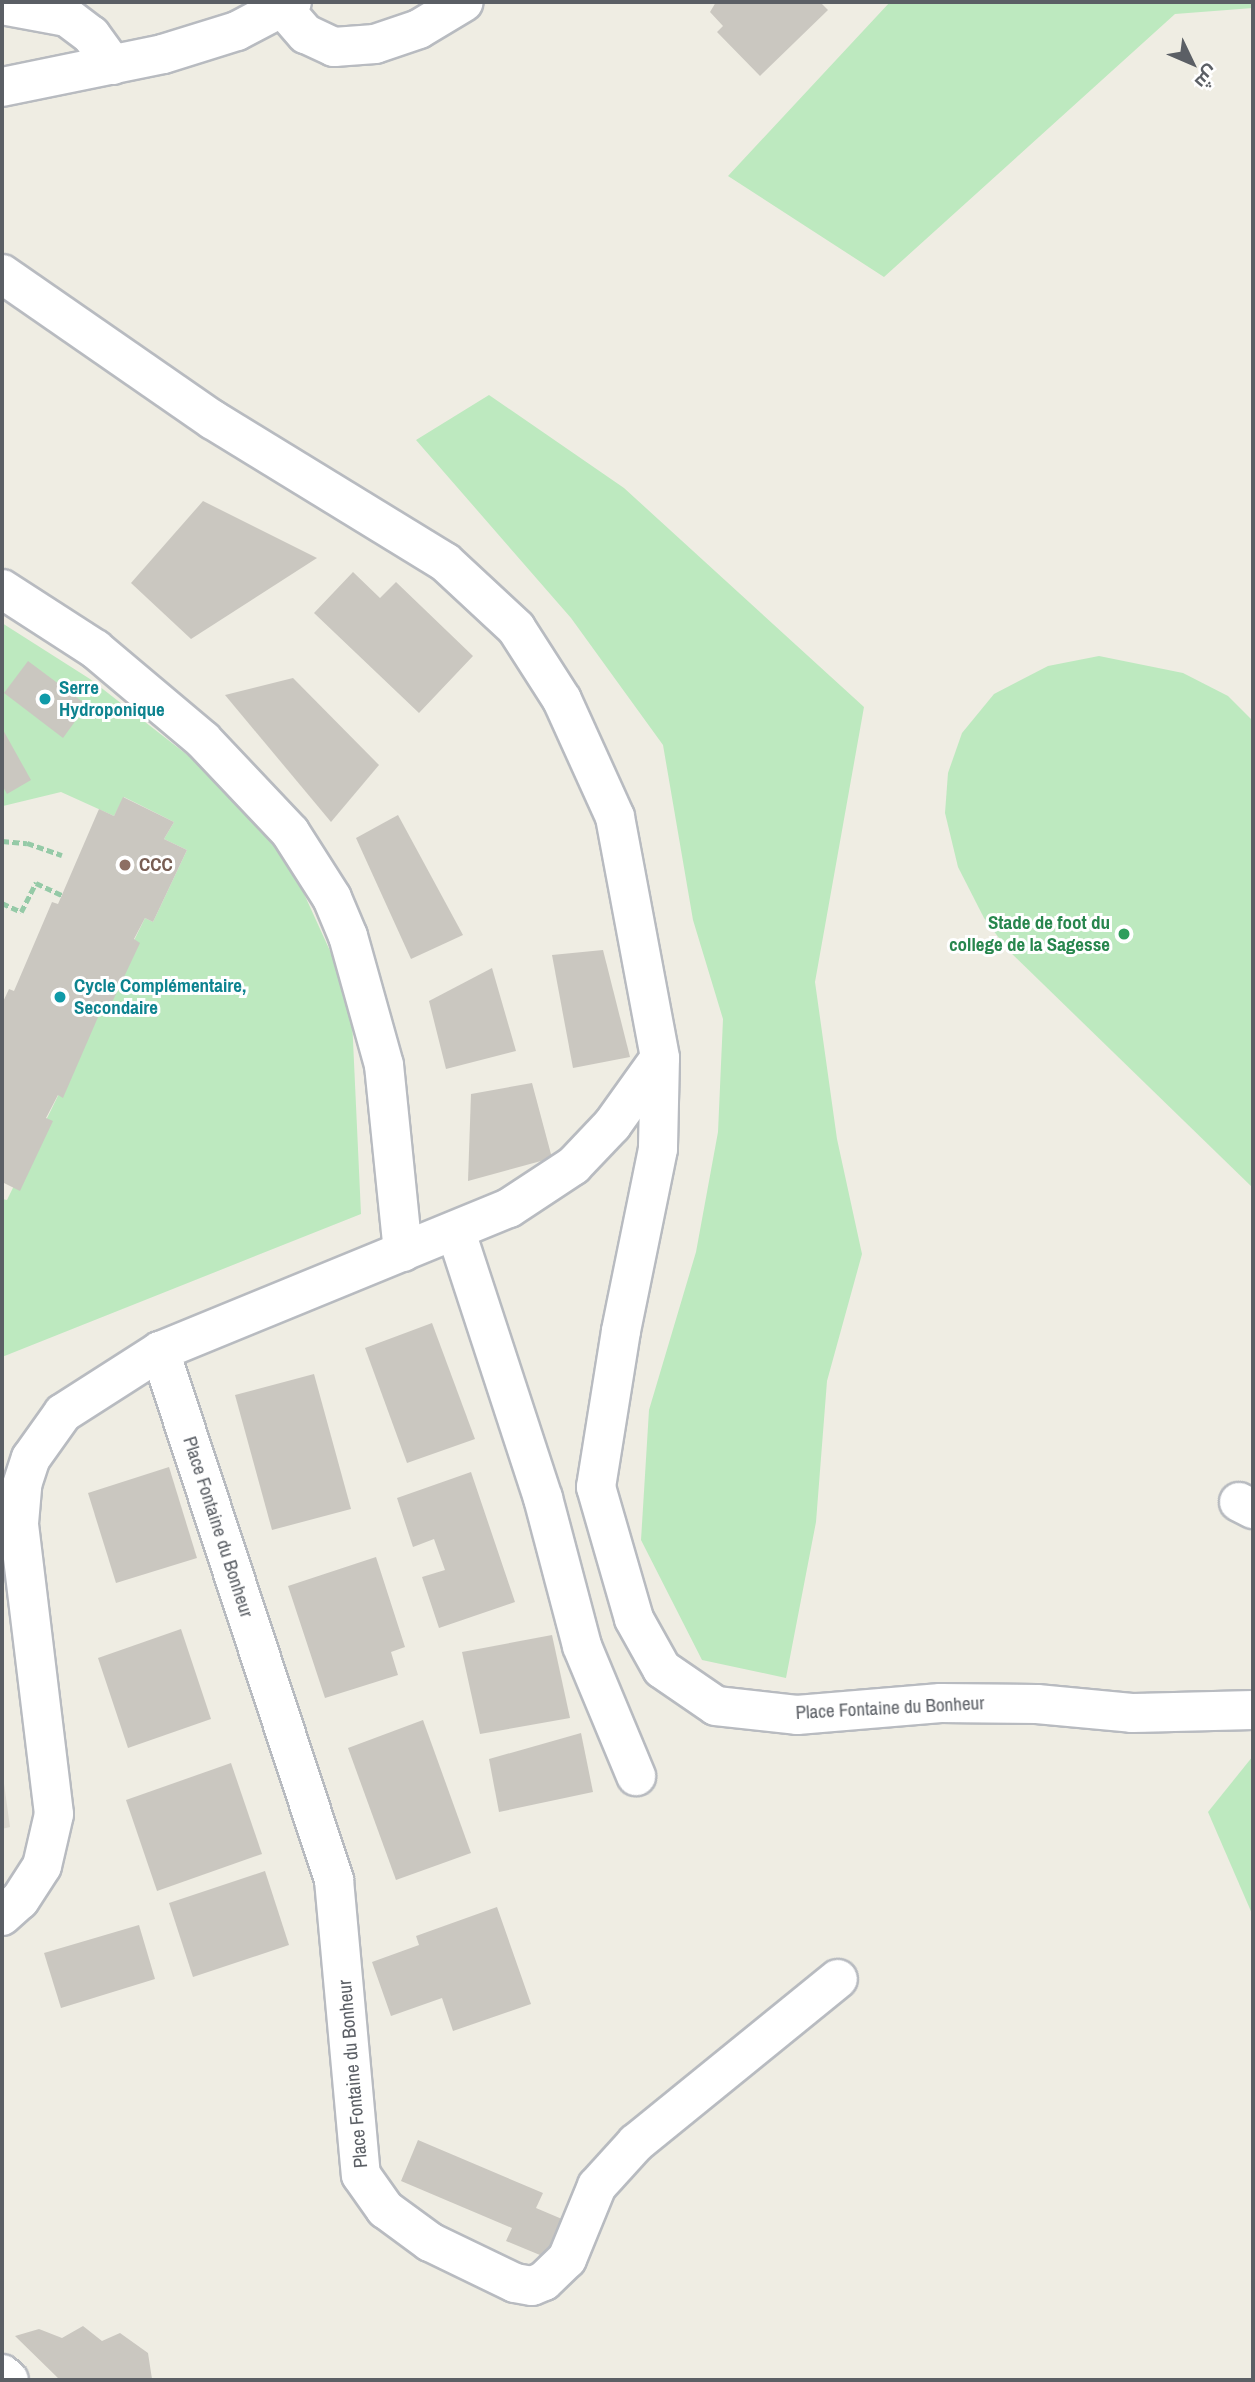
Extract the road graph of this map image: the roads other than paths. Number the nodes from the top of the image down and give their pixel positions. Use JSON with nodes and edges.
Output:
{"nodes":[{"id":1,"x":464,"y":2,"type":"edge"},
{"id":2,"x":2,"y":5,"type":"edge"},
{"id":3,"x":288,"y":5,"type":"edge"},
{"id":4,"x":113,"y":65,"type":"junction"},
{"id":5,"x":2,"y":87,"type":"edge"},
{"id":6,"x":2,"y":274,"type":"edge"},
{"id":7,"x":2,"y":589,"type":"edge"},
{"id":8,"x":660,"y":1058,"type":"junction"},
{"id":9,"x":456,"y":1233,"type":"junction"},
{"id":10,"x":403,"y":1252,"type":"junction"},
{"id":11,"x":160,"y":1352,"type":"junction"},
{"id":12,"x":1253,"y":1710,"type":"edge"},
{"id":13,"x":636,"y":1776,"type":"dead end"},
{"id":14,"x":2,"y":1916,"type":"edge"},
{"id":15,"x":838,"y":1979,"type":"dead end"},
{"id":16,"x":2,"y":2374,"type":"edge"},
{"id":17,"x":9,"y":2380,"type":"edge"}],
"edges":[{"from":1,"to":3,"type":"street"},
{"from":2,"to":4,"type":"street"},
{"from":3,"to":4,"type":"street"},
{"from":4,"to":5,"type":"street"},
{"from":6,"to":8,"type":"street","name":"Place Fontaine du Bonheur"},
{"from":7,"to":10,"type":"street"},
{"from":8,"to":9,"type":"street"},
{"from":8,"to":12,"type":"street","name":"Place Fontaine du Bonheur"},
{"from":9,"to":10,"type":"street"},
{"from":9,"to":13,"type":"street"},
{"from":10,"to":11,"type":"street"},
{"from":11,"to":14,"type":"street"},
{"from":11,"to":15,"type":"street","name":"Place Fontaine du Bonheur"},
{"from":16,"to":17,"type":"street"}]}
